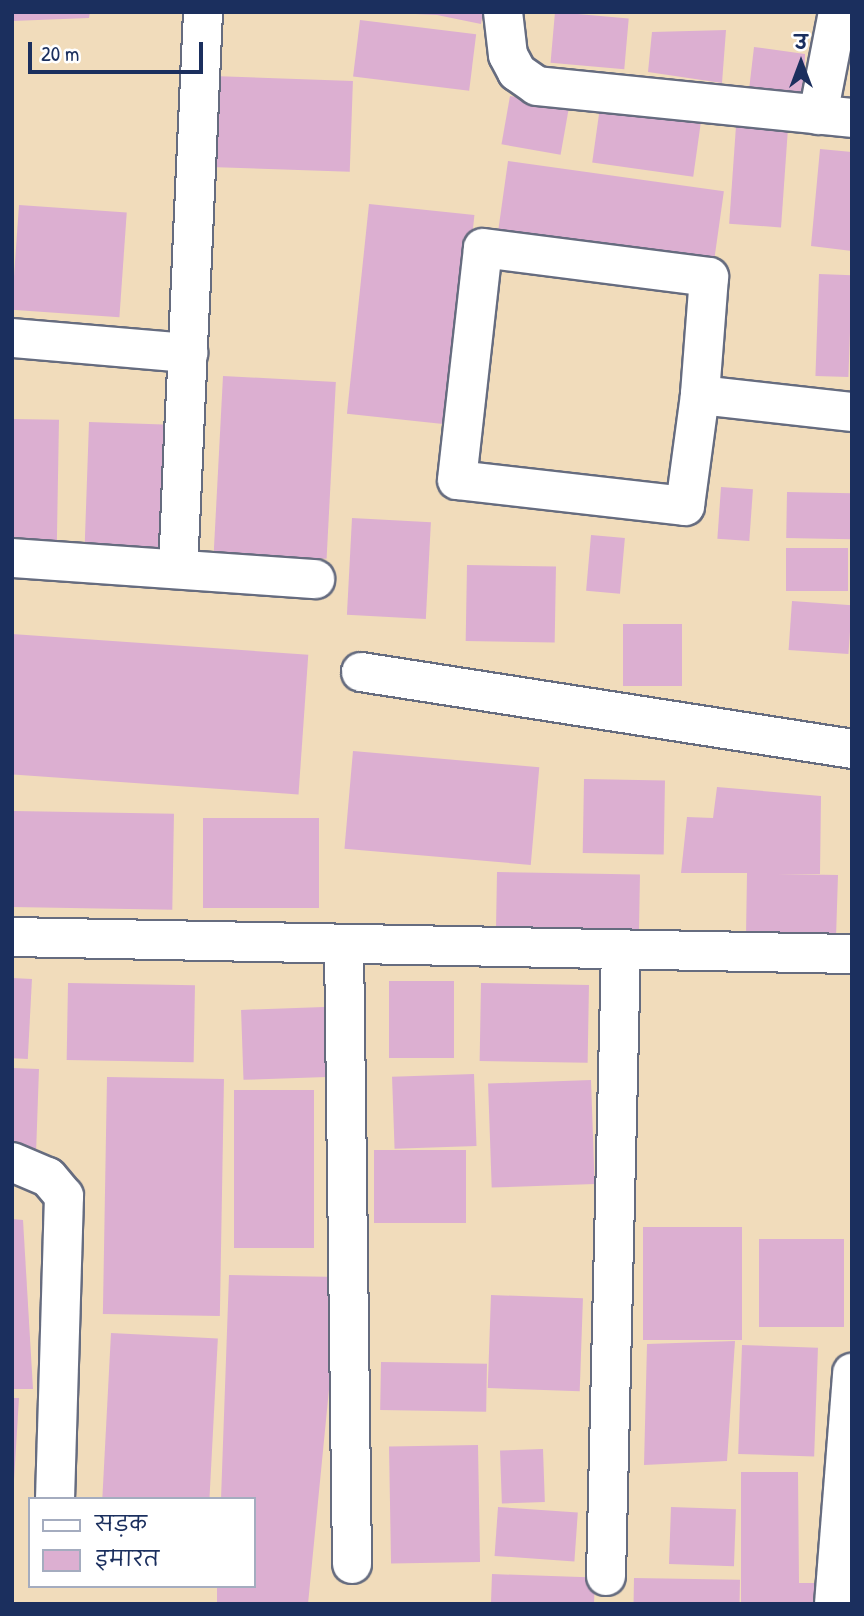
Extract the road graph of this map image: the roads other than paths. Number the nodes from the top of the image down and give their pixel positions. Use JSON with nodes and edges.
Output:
{"nodes":[{"id":1,"x":203,"y":12,"type":"edge"},
{"id":2,"x":503,"y":12,"type":"edge"},
{"id":3,"x":838,"y":12,"type":"edge"},
{"id":4,"x":835,"y":117,"type":"edge"},
{"id":5,"x":12,"y":338,"type":"edge"},
{"id":6,"x":188,"y":353,"type":"junction"},
{"id":7,"x":700,"y":395,"type":"junction"},
{"id":8,"x":852,"y":412,"type":"edge"},
{"id":9,"x":12,"y":558,"type":"edge"},
{"id":10,"x":178,"y":569,"type":"junction"},
{"id":11,"x":315,"y":579,"type":"dead end"},
{"id":12,"x":361,"y":672,"type":"dead end"},
{"id":13,"x":852,"y":749,"type":"edge"},
{"id":14,"x":12,"y":937,"type":"edge"},
{"id":15,"x":344,"y":944,"type":"junction"},
{"id":16,"x":621,"y":950,"type":"junction"},
{"id":17,"x":852,"y":954,"type":"edge"},
{"id":18,"x":12,"y":1163,"type":"edge"},
{"id":19,"x":852,"y":1373,"type":"edge"},
{"id":20,"x":55,"y":1497,"type":"edge"},
{"id":21,"x":352,"y":1564,"type":"dead end"},
{"id":22,"x":606,"y":1576,"type":"dead end"},
{"id":23,"x":834,"y":1604,"type":"edge"}],
"edges":[{"from":1,"to":6,"type":"street"},
{"from":2,"to":4,"type":"street"},
{"from":3,"to":4,"type":"street"},
{"from":5,"to":6,"type":"street"},
{"from":6,"to":10,"type":"street"},
{"from":7,"to":7,"type":"street"},
{"from":7,"to":8,"type":"street"},
{"from":9,"to":10,"type":"street"},
{"from":10,"to":11,"type":"street"},
{"from":12,"to":13,"type":"street"},
{"from":14,"to":15,"type":"street"},
{"from":15,"to":16,"type":"street"},
{"from":15,"to":21,"type":"street"},
{"from":16,"to":17,"type":"street"},
{"from":16,"to":22,"type":"street"},
{"from":18,"to":20,"type":"street"},
{"from":19,"to":23,"type":"street"}]}
